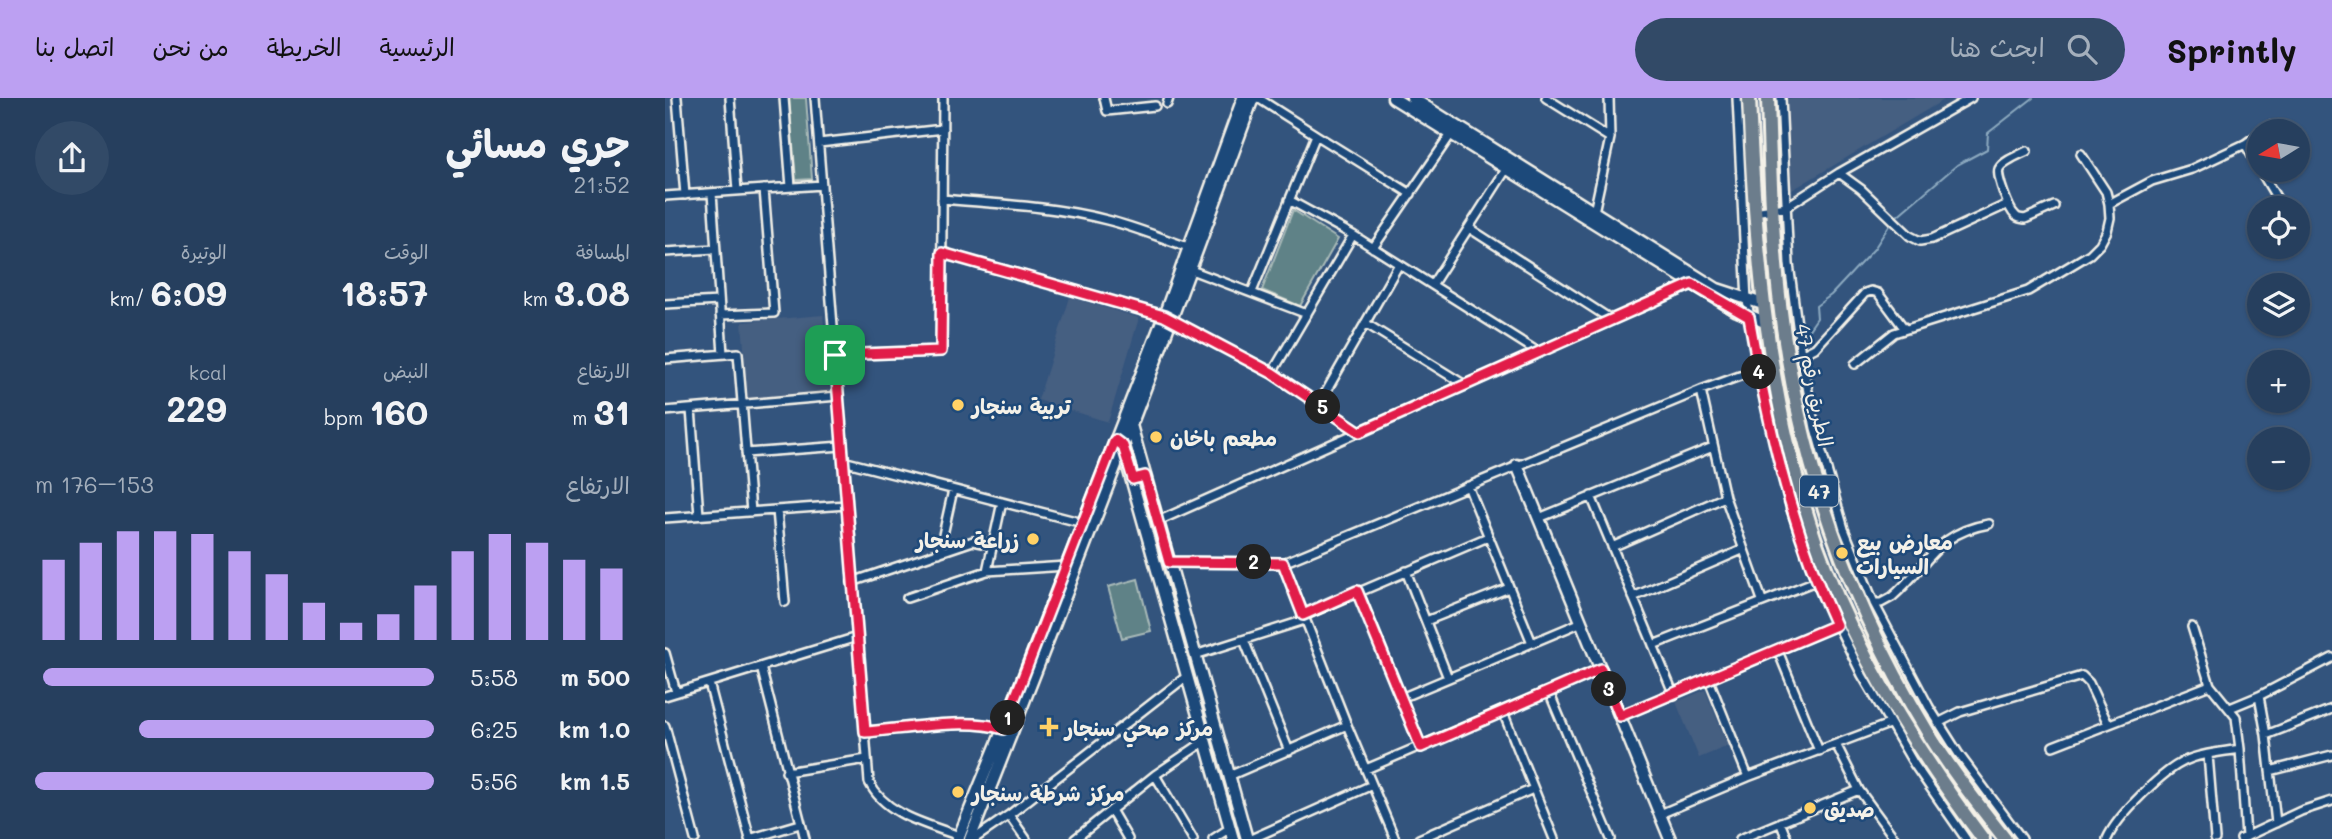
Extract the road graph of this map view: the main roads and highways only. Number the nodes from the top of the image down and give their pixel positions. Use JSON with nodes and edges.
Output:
{"nodes":[{"id":1,"x":1749,"y":98,"type":"edge"},
{"id":2,"x":1768,"y":98,"type":"edge"},
{"id":3,"x":1928,"y":733,"type":"junction"},
{"id":4,"x":1915,"y":741,"type":"junction"},
{"id":5,"x":1983,"y":839,"type":"edge"},
{"id":6,"x":2005,"y":839,"type":"edge"}],
"edges":[{"from":1,"to":4,"type":"highway","name":"الطريق رقم 47","number":"47"},
{"from":2,"to":3,"type":"highway","name":"الطريق رقم 47","number":"47"},
{"from":3,"to":4,"type":"highway"},
{"from":3,"to":6,"type":"highway","name":"الطريق رقم 47","number":"47"},
{"from":4,"to":5,"type":"highway","name":"الطريق رقم 47","number":"47"}]}
